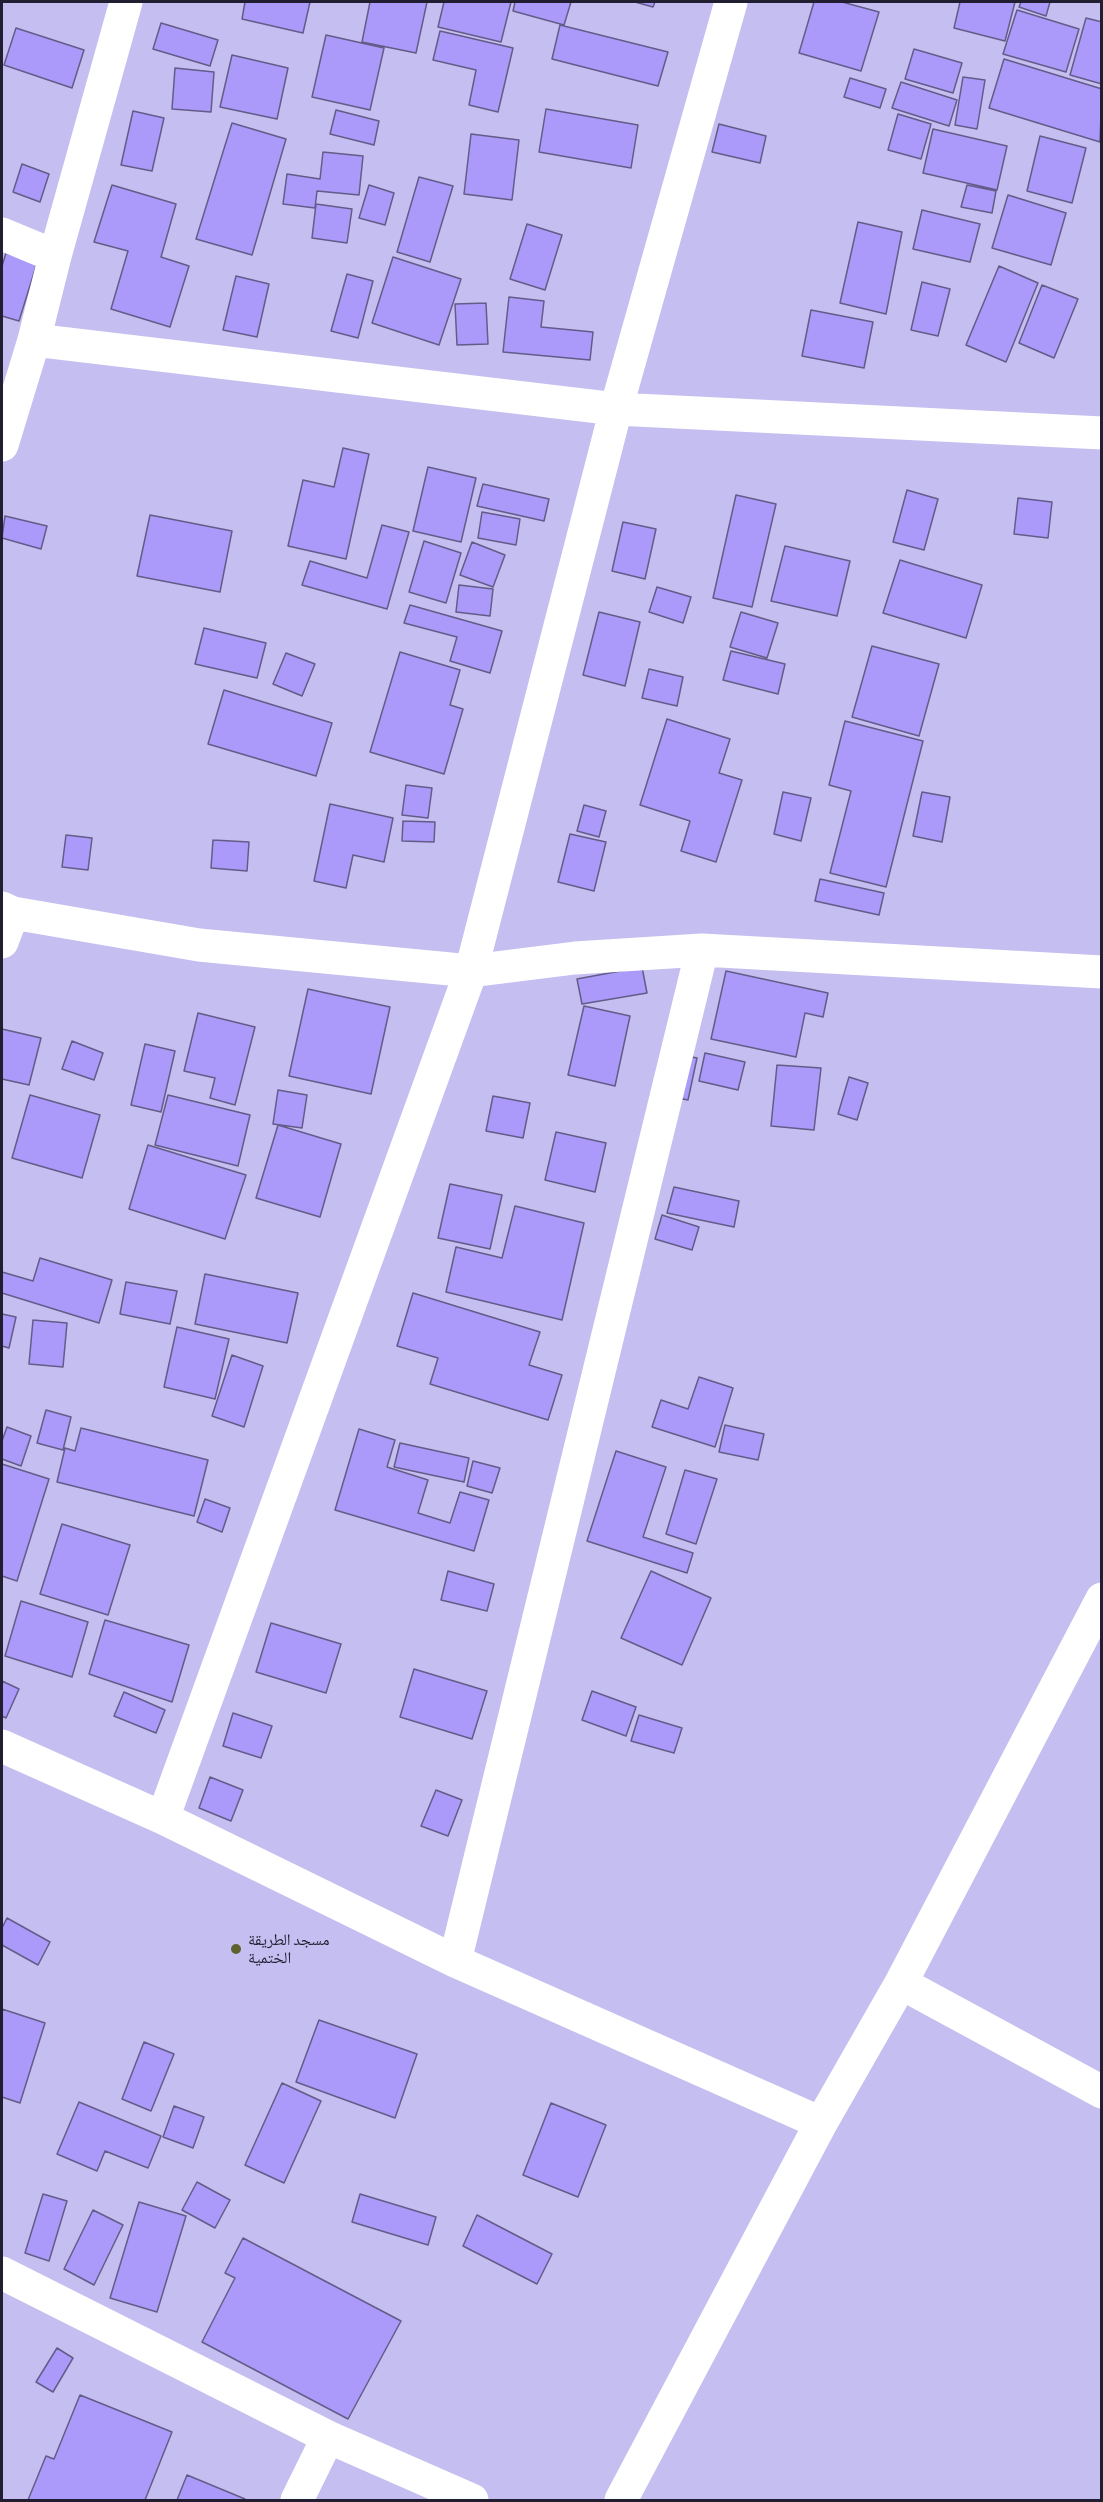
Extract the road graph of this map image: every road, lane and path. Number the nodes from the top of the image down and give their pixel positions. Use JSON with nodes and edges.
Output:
{"nodes":[{"id":1,"x":126,"y":2,"type":"edge"},
{"id":2,"x":731,"y":2,"type":"edge"},
{"id":3,"x":2,"y":234,"type":"edge"},
{"id":4,"x":55,"y":256,"type":"junction"},
{"id":5,"x":34,"y":340,"type":"junction"},
{"id":6,"x":616,"y":409,"type":"junction"},
{"id":7,"x":1101,"y":434,"type":"edge"},
{"id":8,"x":2,"y":445,"type":"edge"},
{"id":9,"x":5,"y":921,"type":"edge"},
{"id":10,"x":702,"y":951,"type":"junction"},
{"id":11,"x":471,"y":971,"type":"junction"},
{"id":12,"x":1101,"y":972,"type":"edge"},
{"id":13,"x":1101,"y":1599,"type":"edge"},
{"id":14,"x":3,"y":1752,"type":"edge"},
{"id":15,"x":164,"y":1818,"type":"junction"},
{"id":16,"x":455,"y":1961,"type":"junction"},
{"id":17,"x":901,"y":1983,"type":"junction"},
{"id":18,"x":1101,"y":2092,"type":"edge"},
{"id":19,"x":821,"y":2123,"type":"junction"},
{"id":20,"x":2,"y":2273,"type":"edge"},
{"id":21,"x":328,"y":2437,"type":"junction"},
{"id":22,"x":297,"y":2500,"type":"edge"},
{"id":23,"x":472,"y":2500,"type":"edge"},
{"id":24,"x":621,"y":2500,"type":"edge"}],
"edges":[{"from":1,"to":4,"type":"street"},
{"from":2,"to":6,"type":"street"},
{"from":3,"to":4,"type":"street"},
{"from":4,"to":5,"type":"street"},
{"from":5,"to":6,"type":"street"},
{"from":5,"to":8,"type":"street"},
{"from":6,"to":7,"type":"street"},
{"from":6,"to":11,"type":"street"},
{"from":9,"to":11,"type":"street"},
{"from":10,"to":11,"type":"street"},
{"from":10,"to":12,"type":"street"},
{"from":10,"to":16,"type":"street"},
{"from":11,"to":15,"type":"street"},
{"from":13,"to":17,"type":"street"},
{"from":14,"to":15,"type":"street"},
{"from":15,"to":16,"type":"street"},
{"from":16,"to":19,"type":"street"},
{"from":17,"to":18,"type":"street"},
{"from":17,"to":19,"type":"street"},
{"from":19,"to":24,"type":"street"},
{"from":20,"to":21,"type":"street"},
{"from":21,"to":22,"type":"street"},
{"from":21,"to":23,"type":"street"}]}
